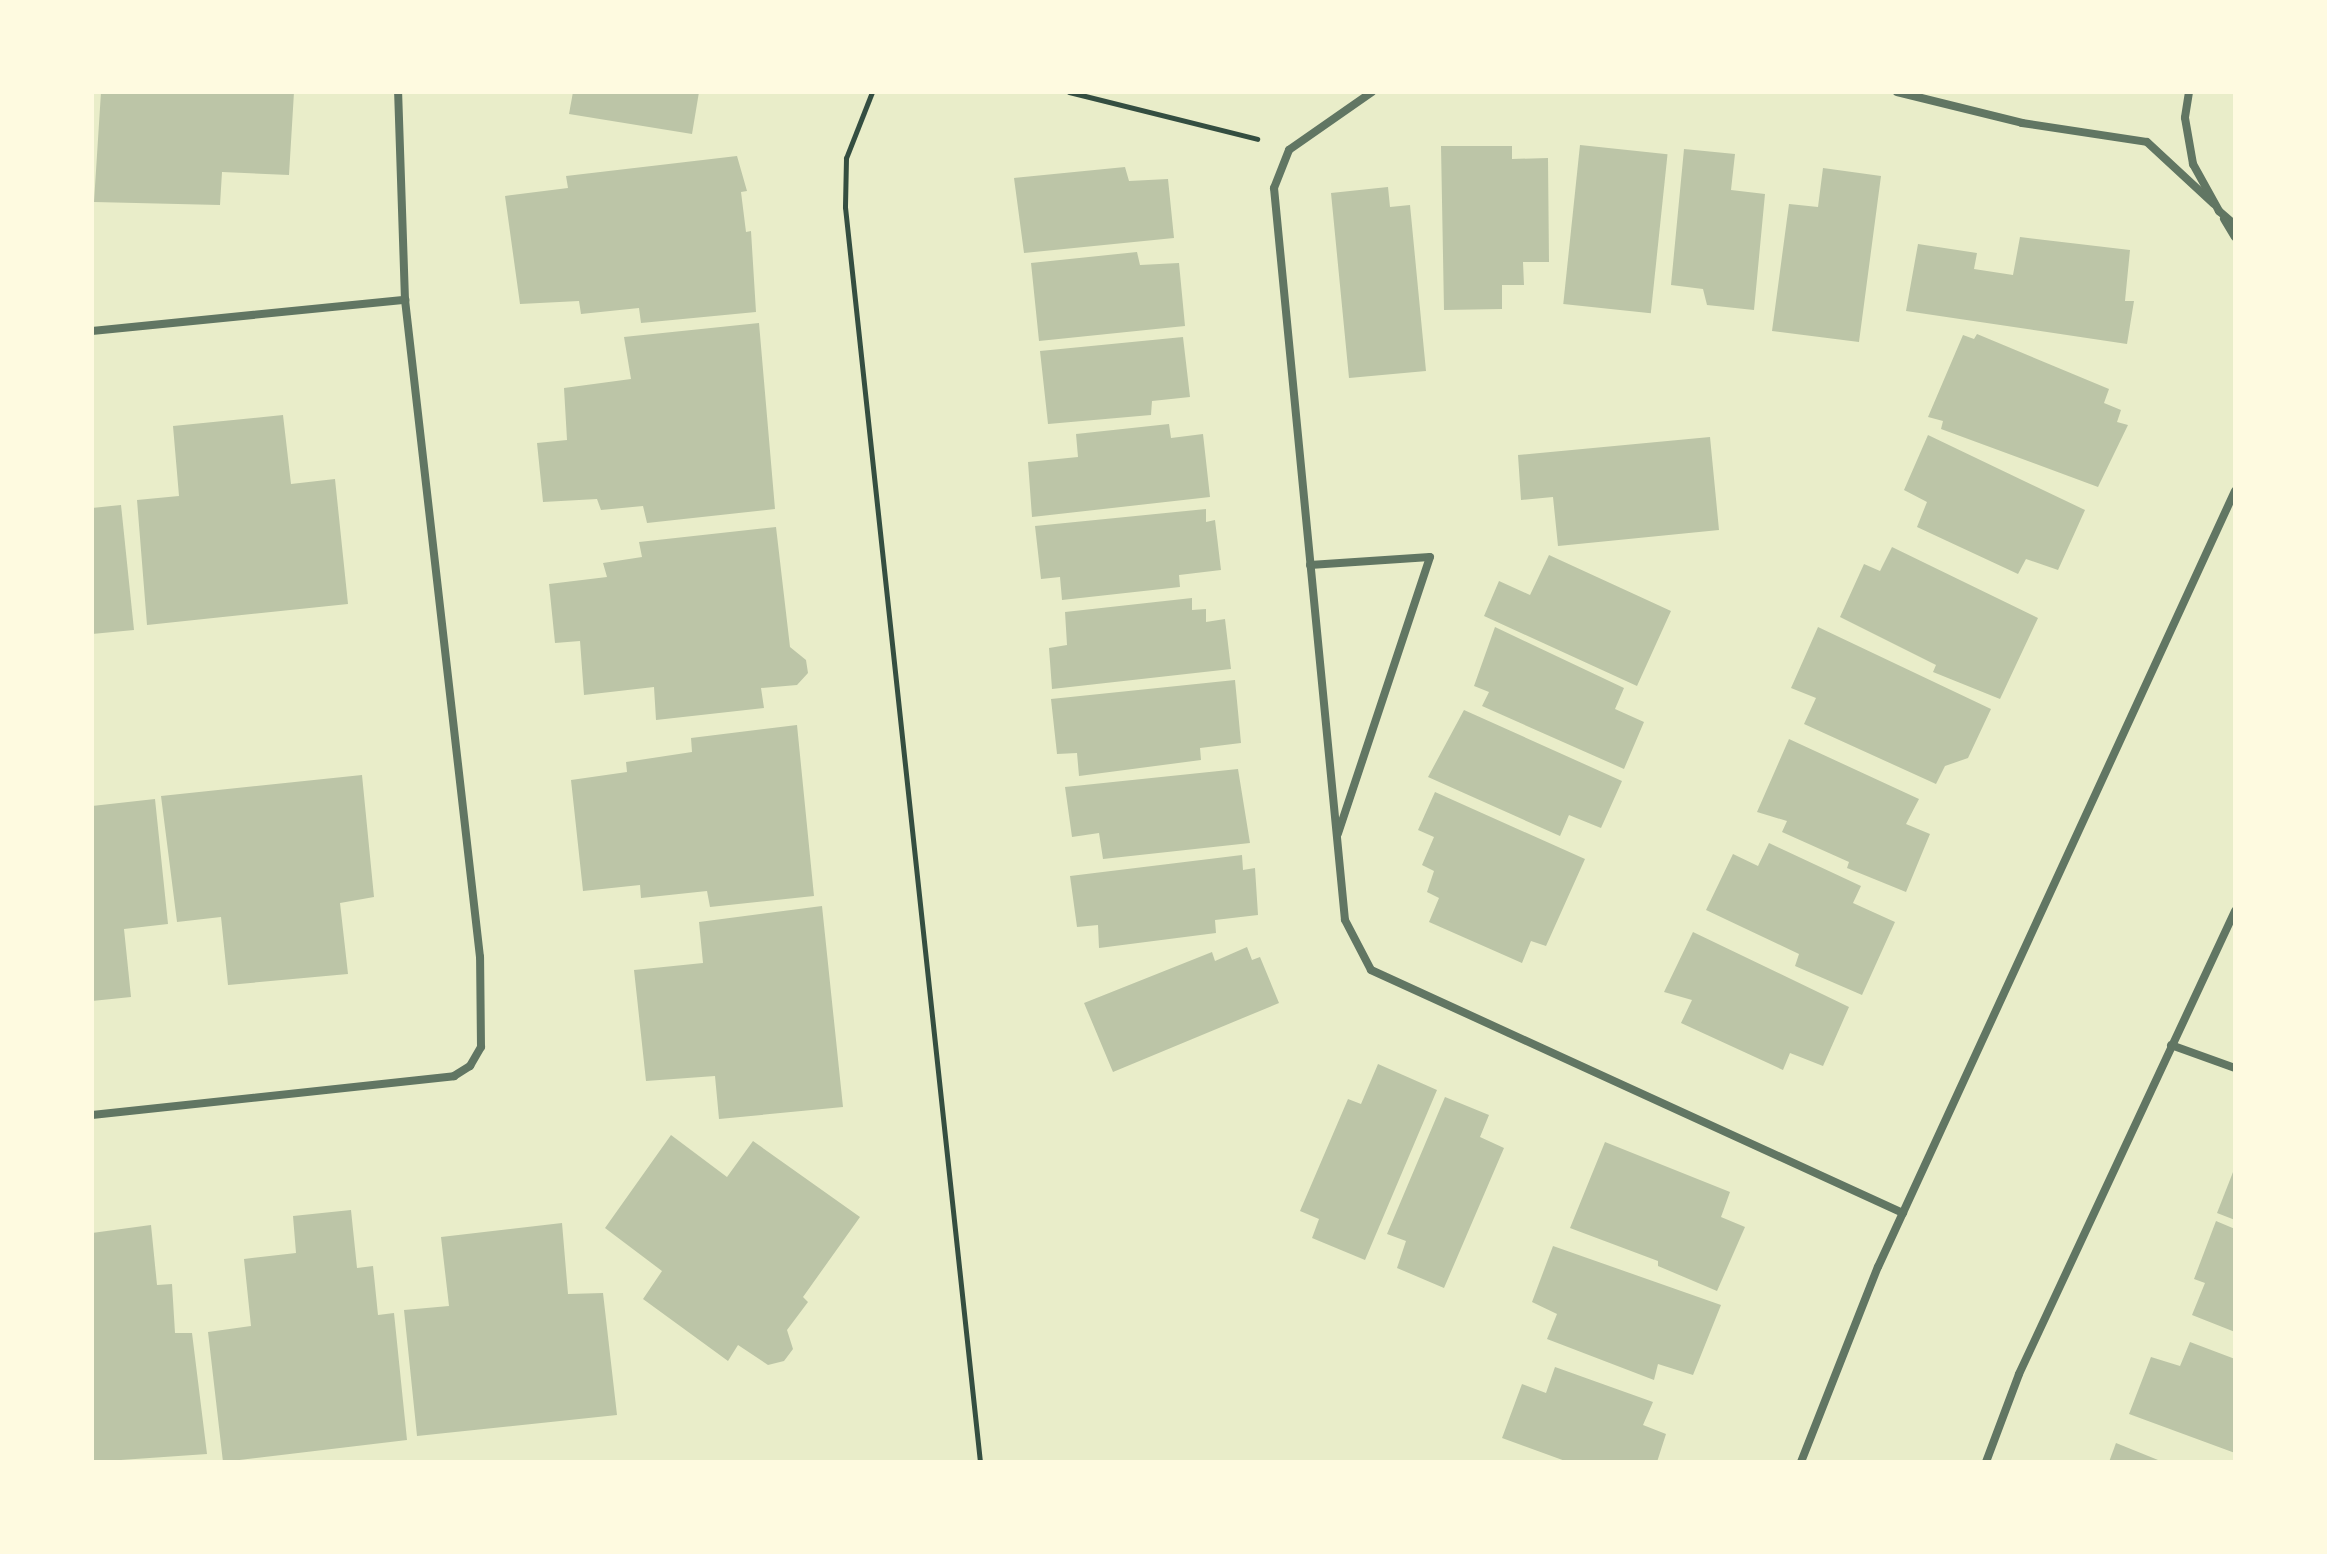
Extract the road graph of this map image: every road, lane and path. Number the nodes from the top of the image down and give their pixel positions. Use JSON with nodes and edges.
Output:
{"nodes":[{"id":1,"x":398,"y":92,"type":"edge"},
{"id":2,"x":872,"y":92,"type":"edge"},
{"id":3,"x":1069,"y":92,"type":"edge"},
{"id":4,"x":1372,"y":92,"type":"edge"},
{"id":5,"x":1897,"y":92,"type":"edge"},
{"id":6,"x":2189,"y":92,"type":"edge"},
{"id":7,"x":1289,"y":150,"type":"junction"},
{"id":8,"x":2217,"y":208,"type":"junction"},
{"id":9,"x":2235,"y":225,"type":"edge"},
{"id":10,"x":2235,"y":237,"type":"edge"},
{"id":11,"x":405,"y":300,"type":"junction"},
{"id":12,"x":92,"y":331,"type":"edge"},
{"id":13,"x":2235,"y":491,"type":"edge"},
{"id":14,"x":1310,"y":565,"type":"junction"},
{"id":15,"x":1337,"y":836,"type":"junction"},
{"id":16,"x":2235,"y":911,"type":"edge"},
{"id":17,"x":2171,"y":1045,"type":"junction"},
{"id":18,"x":2235,"y":1068,"type":"edge"},
{"id":19,"x":92,"y":1115,"type":"edge"},
{"id":20,"x":1903,"y":1213,"type":"junction"},
{"id":21,"x":980,"y":1462,"type":"edge"},
{"id":22,"x":1801,"y":1462,"type":"edge"},
{"id":23,"x":1986,"y":1462,"type":"edge"}],
"edges":[{"from":1,"to":11,"type":"street"},
{"from":2,"to":21,"type":"path"},
{"from":3,"to":7,"type":"path"},
{"from":4,"to":7,"type":"street"},
{"from":5,"to":8,"type":"street"},
{"from":6,"to":8,"type":"street"},
{"from":7,"to":14,"type":"street"},
{"from":8,"to":9,"type":"street"},
{"from":8,"to":10,"type":"street"},
{"from":11,"to":12,"type":"street"},
{"from":11,"to":19,"type":"street"},
{"from":13,"to":20,"type":"street"},
{"from":14,"to":15,"type":"street"},
{"from":14,"to":15,"type":"street"},
{"from":15,"to":20,"type":"street"},
{"from":16,"to":17,"type":"street"},
{"from":17,"to":18,"type":"street"},
{"from":17,"to":23,"type":"street"},
{"from":20,"to":22,"type":"street"}]}
